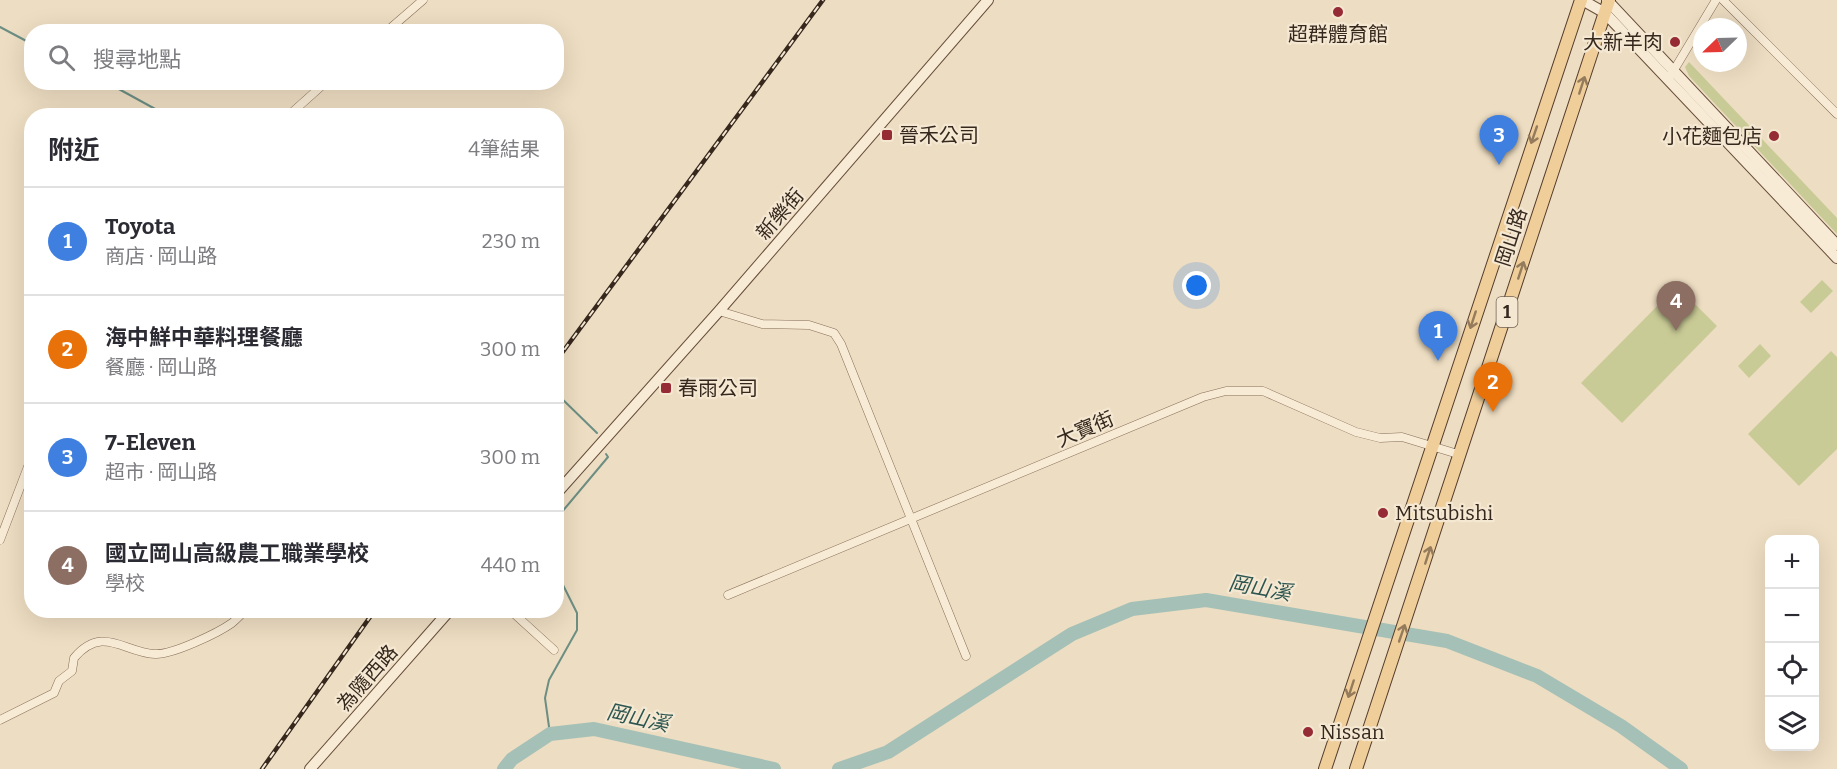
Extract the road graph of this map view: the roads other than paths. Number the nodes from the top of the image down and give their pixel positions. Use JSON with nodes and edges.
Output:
{"nodes":[{"id":1,"x":423,"y":0,"type":"edge"},
{"id":2,"x":988,"y":0,"type":"edge"},
{"id":3,"x":1581,"y":0,"type":"edge"},
{"id":4,"x":1716,"y":0,"type":"edge"},
{"id":5,"x":1723,"y":0,"type":"edge"},
{"id":6,"x":1607,"y":4,"type":"edge"},
{"id":7,"x":395,"y":24,"type":"edge"},
{"id":8,"x":1671,"y":75,"type":"junction"},
{"id":9,"x":317,"y":90,"type":"edge"},
{"id":10,"x":297,"y":108,"type":"edge"},
{"id":11,"x":1837,"y":114,"type":"edge"},
{"id":12,"x":1837,"y":253,"type":"edge"},
{"id":13,"x":720,"y":311,"type":"junction"},
{"id":14,"x":1432,"y":445,"type":"junction"},
{"id":15,"x":1461,"y":455,"type":"junction"},
{"id":16,"x":24,"y":477,"type":"edge"},
{"id":17,"x":564,"y":485,"type":"edge"},
{"id":18,"x":913,"y":520,"type":"junction"},
{"id":19,"x":0,"y":540,"type":"edge"},
{"id":20,"x":728,"y":595,"type":"dead end"},
{"id":21,"x":236,"y":618,"type":"edge"},
{"id":22,"x":443,"y":618,"type":"edge"},
{"id":23,"x":519,"y":618,"type":"edge"},
{"id":24,"x":554,"y":650,"type":"dead end"},
{"id":25,"x":966,"y":656,"type":"dead end"},
{"id":26,"x":0,"y":720,"type":"edge"},
{"id":27,"x":310,"y":769,"type":"edge"},
{"id":28,"x":1325,"y":769,"type":"edge"},
{"id":29,"x":1356,"y":769,"type":"edge"}],
"edges":[{"from":1,"to":7,"type":"street"},
{"from":2,"to":13,"type":"street","name":"新樂街"},
{"from":3,"to":6,"type":"street"},
{"from":3,"to":14,"type":"main road","name":"岡山路","number":"1","one_way":true},
{"from":4,"to":8,"type":"street"},
{"from":5,"to":11,"type":"street"},
{"from":6,"to":8,"type":"street"},
{"from":15,"to":6,"type":"main road","name":"岡山路","number":"1","one_way":true},
{"from":8,"to":12,"type":"street"},
{"from":9,"to":10,"type":"street"},
{"from":13,"to":17,"type":"street","name":"新樂街"},
{"from":13,"to":18,"type":"street"},
{"from":14,"to":15,"type":"street","name":"大寶街"},
{"from":14,"to":18,"type":"street","name":"大寶街"},
{"from":14,"to":28,"type":"main road","name":"岡山路","number":"1","one_way":true},
{"from":29,"to":15,"type":"main road","name":"岡山路","number":"1","one_way":true},
{"from":16,"to":19,"type":"street"},
{"from":18,"to":20,"type":"street","name":"大寶街"},
{"from":18,"to":25,"type":"street"},
{"from":21,"to":26,"type":"street"},
{"from":22,"to":27,"type":"street","name":"為隨西路"},
{"from":23,"to":24,"type":"street"}]}
